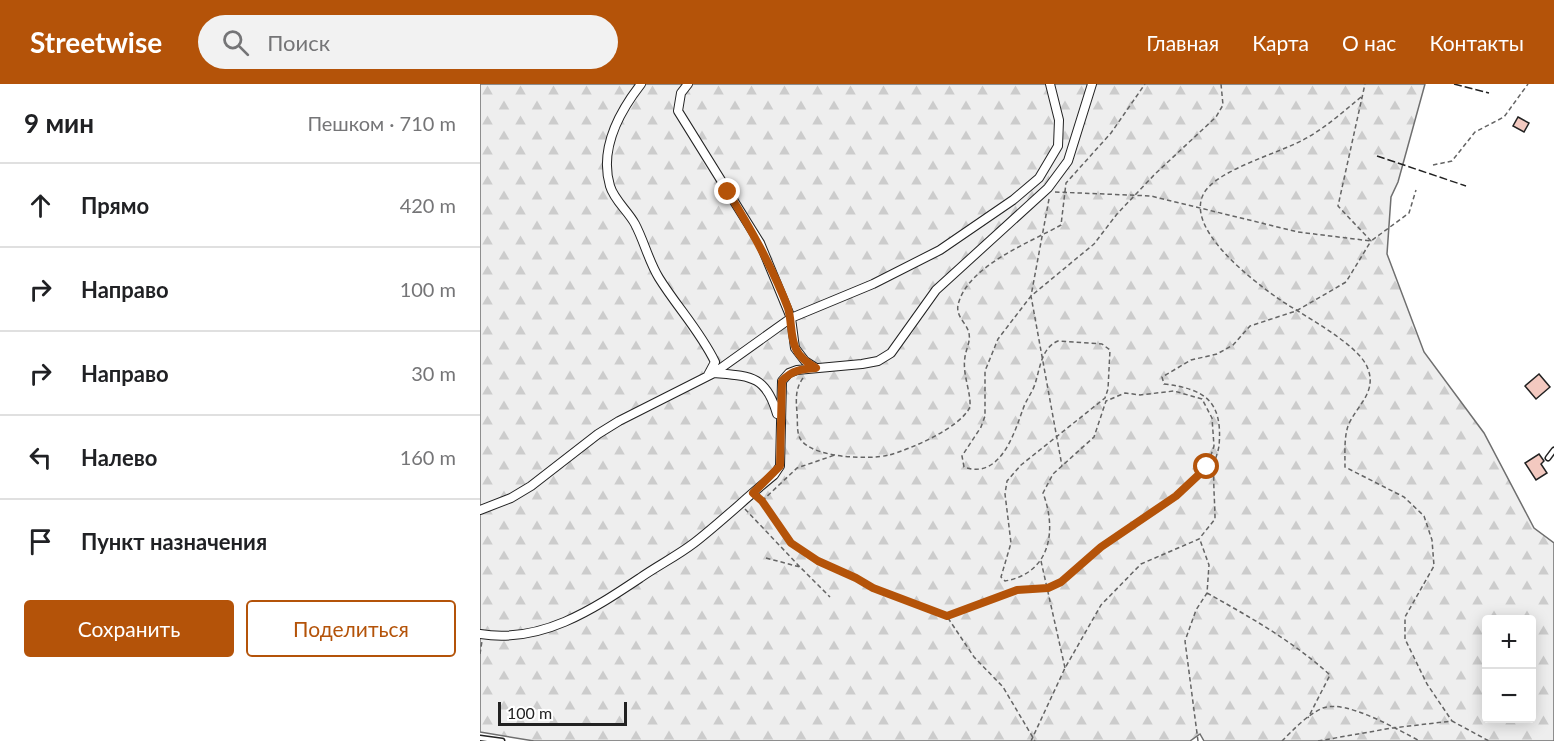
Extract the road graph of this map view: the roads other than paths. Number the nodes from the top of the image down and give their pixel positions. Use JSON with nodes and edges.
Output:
{"nodes":[{"id":1,"x":641,"y":84,"type":"edge"},
{"id":2,"x":688,"y":84,"type":"edge"},
{"id":3,"x":1050,"y":84,"type":"edge"},
{"id":4,"x":1092,"y":84,"type":"edge"},
{"id":5,"x":791,"y":318,"type":"junction"},
{"id":6,"x":816,"y":368,"type":"junction"},
{"id":7,"x":711,"y":374,"type":"junction"},
{"id":8,"x":779,"y":424,"type":"junction"},
{"id":9,"x":1554,"y":450,"type":"edge"},
{"id":10,"x":1548,"y":458,"type":"dead end"},
{"id":11,"x":480,"y":510,"type":"edge"},
{"id":12,"x":482,"y":634,"type":"edge"},
{"id":13,"x":480,"y":738,"type":"edge"},
{"id":14,"x":502,"y":741,"type":"edge"}],
"edges":[{"from":1,"to":7,"type":"street"},
{"from":2,"to":5,"type":"street"},
{"from":3,"to":5,"type":"street"},
{"from":4,"to":6,"type":"street"},
{"from":5,"to":6,"type":"street"},
{"from":5,"to":7,"type":"street"},
{"from":6,"to":8,"type":"street"},
{"from":7,"to":8,"type":"street"},
{"from":7,"to":11,"type":"street"},
{"from":8,"to":12,"type":"street"},
{"from":9,"to":10,"type":"lane"},
{"from":13,"to":14,"type":"lane"}]}
